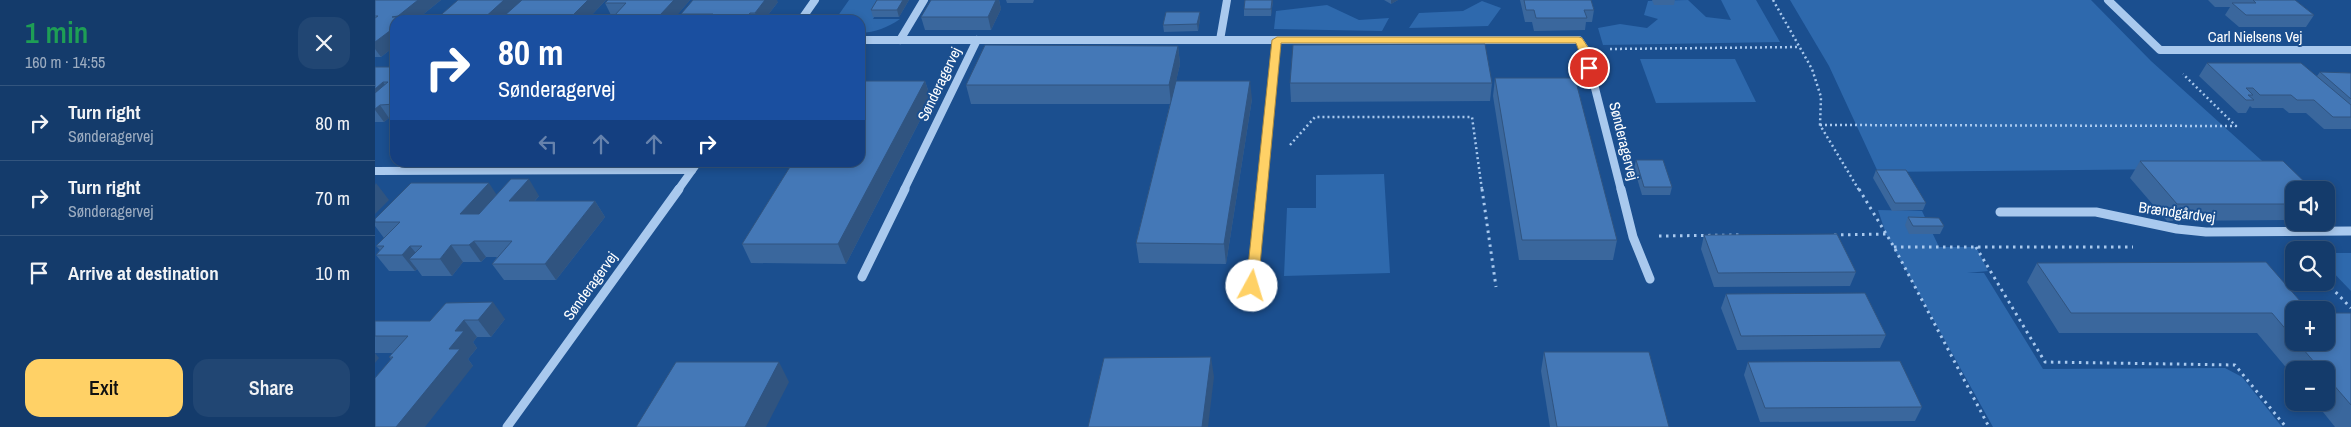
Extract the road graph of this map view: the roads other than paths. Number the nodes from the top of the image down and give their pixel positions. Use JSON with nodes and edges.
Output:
{"nodes":[{"id":1,"x":815,"y":0,"type":"edge"},
{"id":2,"x":924,"y":0,"type":"edge"},
{"id":3,"x":1227,"y":0,"type":"edge"},
{"id":4,"x":2108,"y":0,"type":"edge"},
{"id":5,"x":804,"y":15,"type":"edge"},
{"id":6,"x":865,"y":40,"type":"edge"},
{"id":7,"x":900,"y":40,"type":"junction"},
{"id":8,"x":977,"y":40,"type":"junction"},
{"id":9,"x":1220,"y":40,"type":"junction"},
{"id":10,"x":1277,"y":40,"type":"junction"},
{"id":11,"x":2351,"y":50,"type":"edge"},
{"id":12,"x":631,"y":167,"type":"edge"},
{"id":13,"x":694,"y":167,"type":"edge"},
{"id":14,"x":375,"y":171,"type":"edge"},
{"id":15,"x":2000,"y":212,"type":"dead end"},
{"id":16,"x":2351,"y":231,"type":"edge"},
{"id":17,"x":862,"y":277,"type":"dead end"},
{"id":18,"x":1650,"y":279,"type":"dead end"},
{"id":19,"x":1252,"y":286,"type":"dead end"},
{"id":20,"x":507,"y":427,"type":"edge"}],
"edges":[{"from":1,"to":5,"type":"street"},
{"from":2,"to":7,"type":"street"},
{"from":3,"to":9,"type":"street"},
{"from":4,"to":11,"type":"street","name":"Carl Nielsens Vej"},
{"from":6,"to":7,"type":"street","name":"Sønderagervej"},
{"from":7,"to":8,"type":"street","name":"Sønderagervej"},
{"from":8,"to":9,"type":"street","name":"Sønderagervej"},
{"from":8,"to":17,"type":"street","name":"Sønderagervej"},
{"from":9,"to":10,"type":"street","name":"Sønderagervej"},
{"from":10,"to":18,"type":"street","name":"Sønderagervej"},
{"from":10,"to":19,"type":"street"},
{"from":12,"to":14,"type":"street"},
{"from":13,"to":20,"type":"street","name":"Sønderagervej"},
{"from":15,"to":16,"type":"street","name":"Brændgårdvej"}]}
